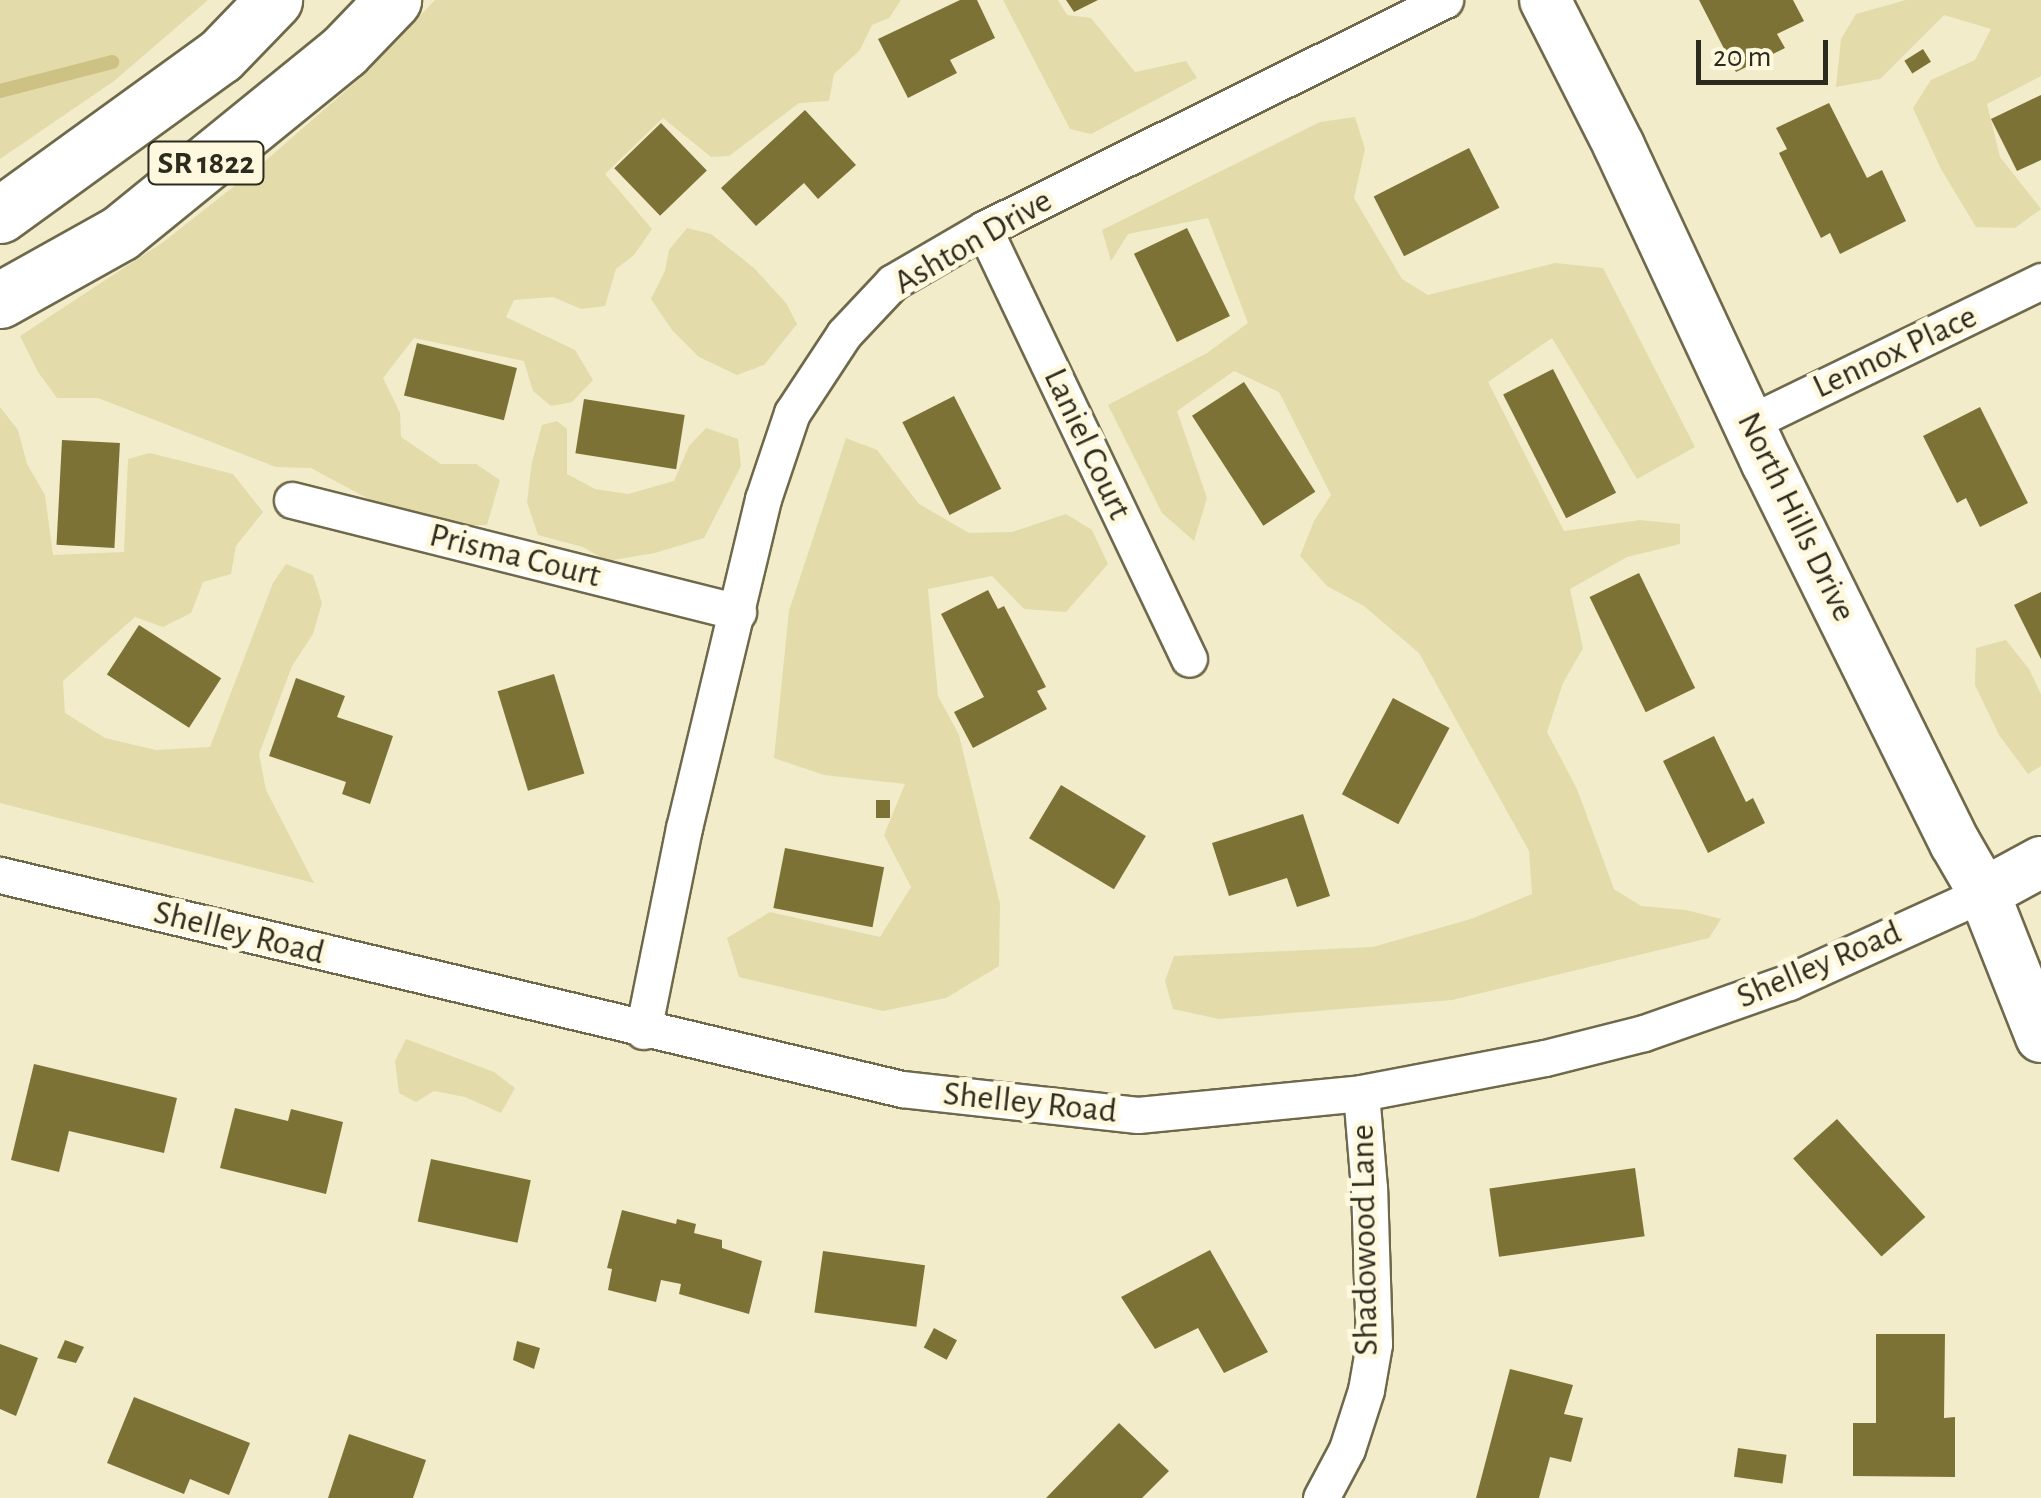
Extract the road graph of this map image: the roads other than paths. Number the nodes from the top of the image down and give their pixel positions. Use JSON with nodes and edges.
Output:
{"nodes":[{"id":1,"x":274,"y":0,"type":"edge"},
{"id":2,"x":393,"y":0,"type":"edge"},
{"id":3,"x":1444,"y":0,"type":"edge"},
{"id":4,"x":1545,"y":0,"type":"edge"},
{"id":5,"x":0,"y":215,"type":"edge"},
{"id":6,"x":984,"y":229,"type":"junction"},
{"id":7,"x":2041,"y":280,"type":"edge"},
{"id":8,"x":0,"y":300,"type":"edge"},
{"id":9,"x":1749,"y":423,"type":"junction"},
{"id":10,"x":292,"y":500,"type":"dead end"},
{"id":11,"x":738,"y":612,"type":"junction"},
{"id":12,"x":1189,"y":659,"type":"dead end"},
{"id":13,"x":2041,"y":862,"type":"edge"},
{"id":14,"x":0,"y":876,"type":"edge"},
{"id":15,"x":1984,"y":893,"type":"junction"},
{"id":16,"x":643,"y":1030,"type":"junction"},
{"id":17,"x":2041,"y":1037,"type":"edge"},
{"id":18,"x":1361,"y":1093,"type":"junction"},
{"id":19,"x":1321,"y":1498,"type":"edge"}],
"edges":[{"from":1,"to":5,"type":"main road","number":"SR 1822"},
{"from":2,"to":8,"type":"main road","number":"SR 1822"},
{"from":3,"to":6,"type":"street","name":"Ashton Drive"},
{"from":4,"to":9,"type":"main road","name":"North Hills Drive"},
{"from":6,"to":11,"type":"street","name":"Ashton Drive"},
{"from":6,"to":12,"type":"street","name":"Laniel Court"},
{"from":7,"to":9,"type":"street","name":"Lennox Place"},
{"from":9,"to":15,"type":"main road","name":"North Hills Drive"},
{"from":10,"to":11,"type":"street","name":"Prisma Court"},
{"from":11,"to":16,"type":"street","name":"Ashton Drive"},
{"from":13,"to":15,"type":"main road","name":"Shelley Road"},
{"from":14,"to":16,"type":"street","name":"Shelley Road"},
{"from":15,"to":17,"type":"main road","name":"North Hills Drive"},
{"from":15,"to":18,"type":"street","name":"Shelley Road"},
{"from":16,"to":18,"type":"street","name":"Shelley Road"},
{"from":18,"to":19,"type":"street","name":"Shadowood Lane"}]}
